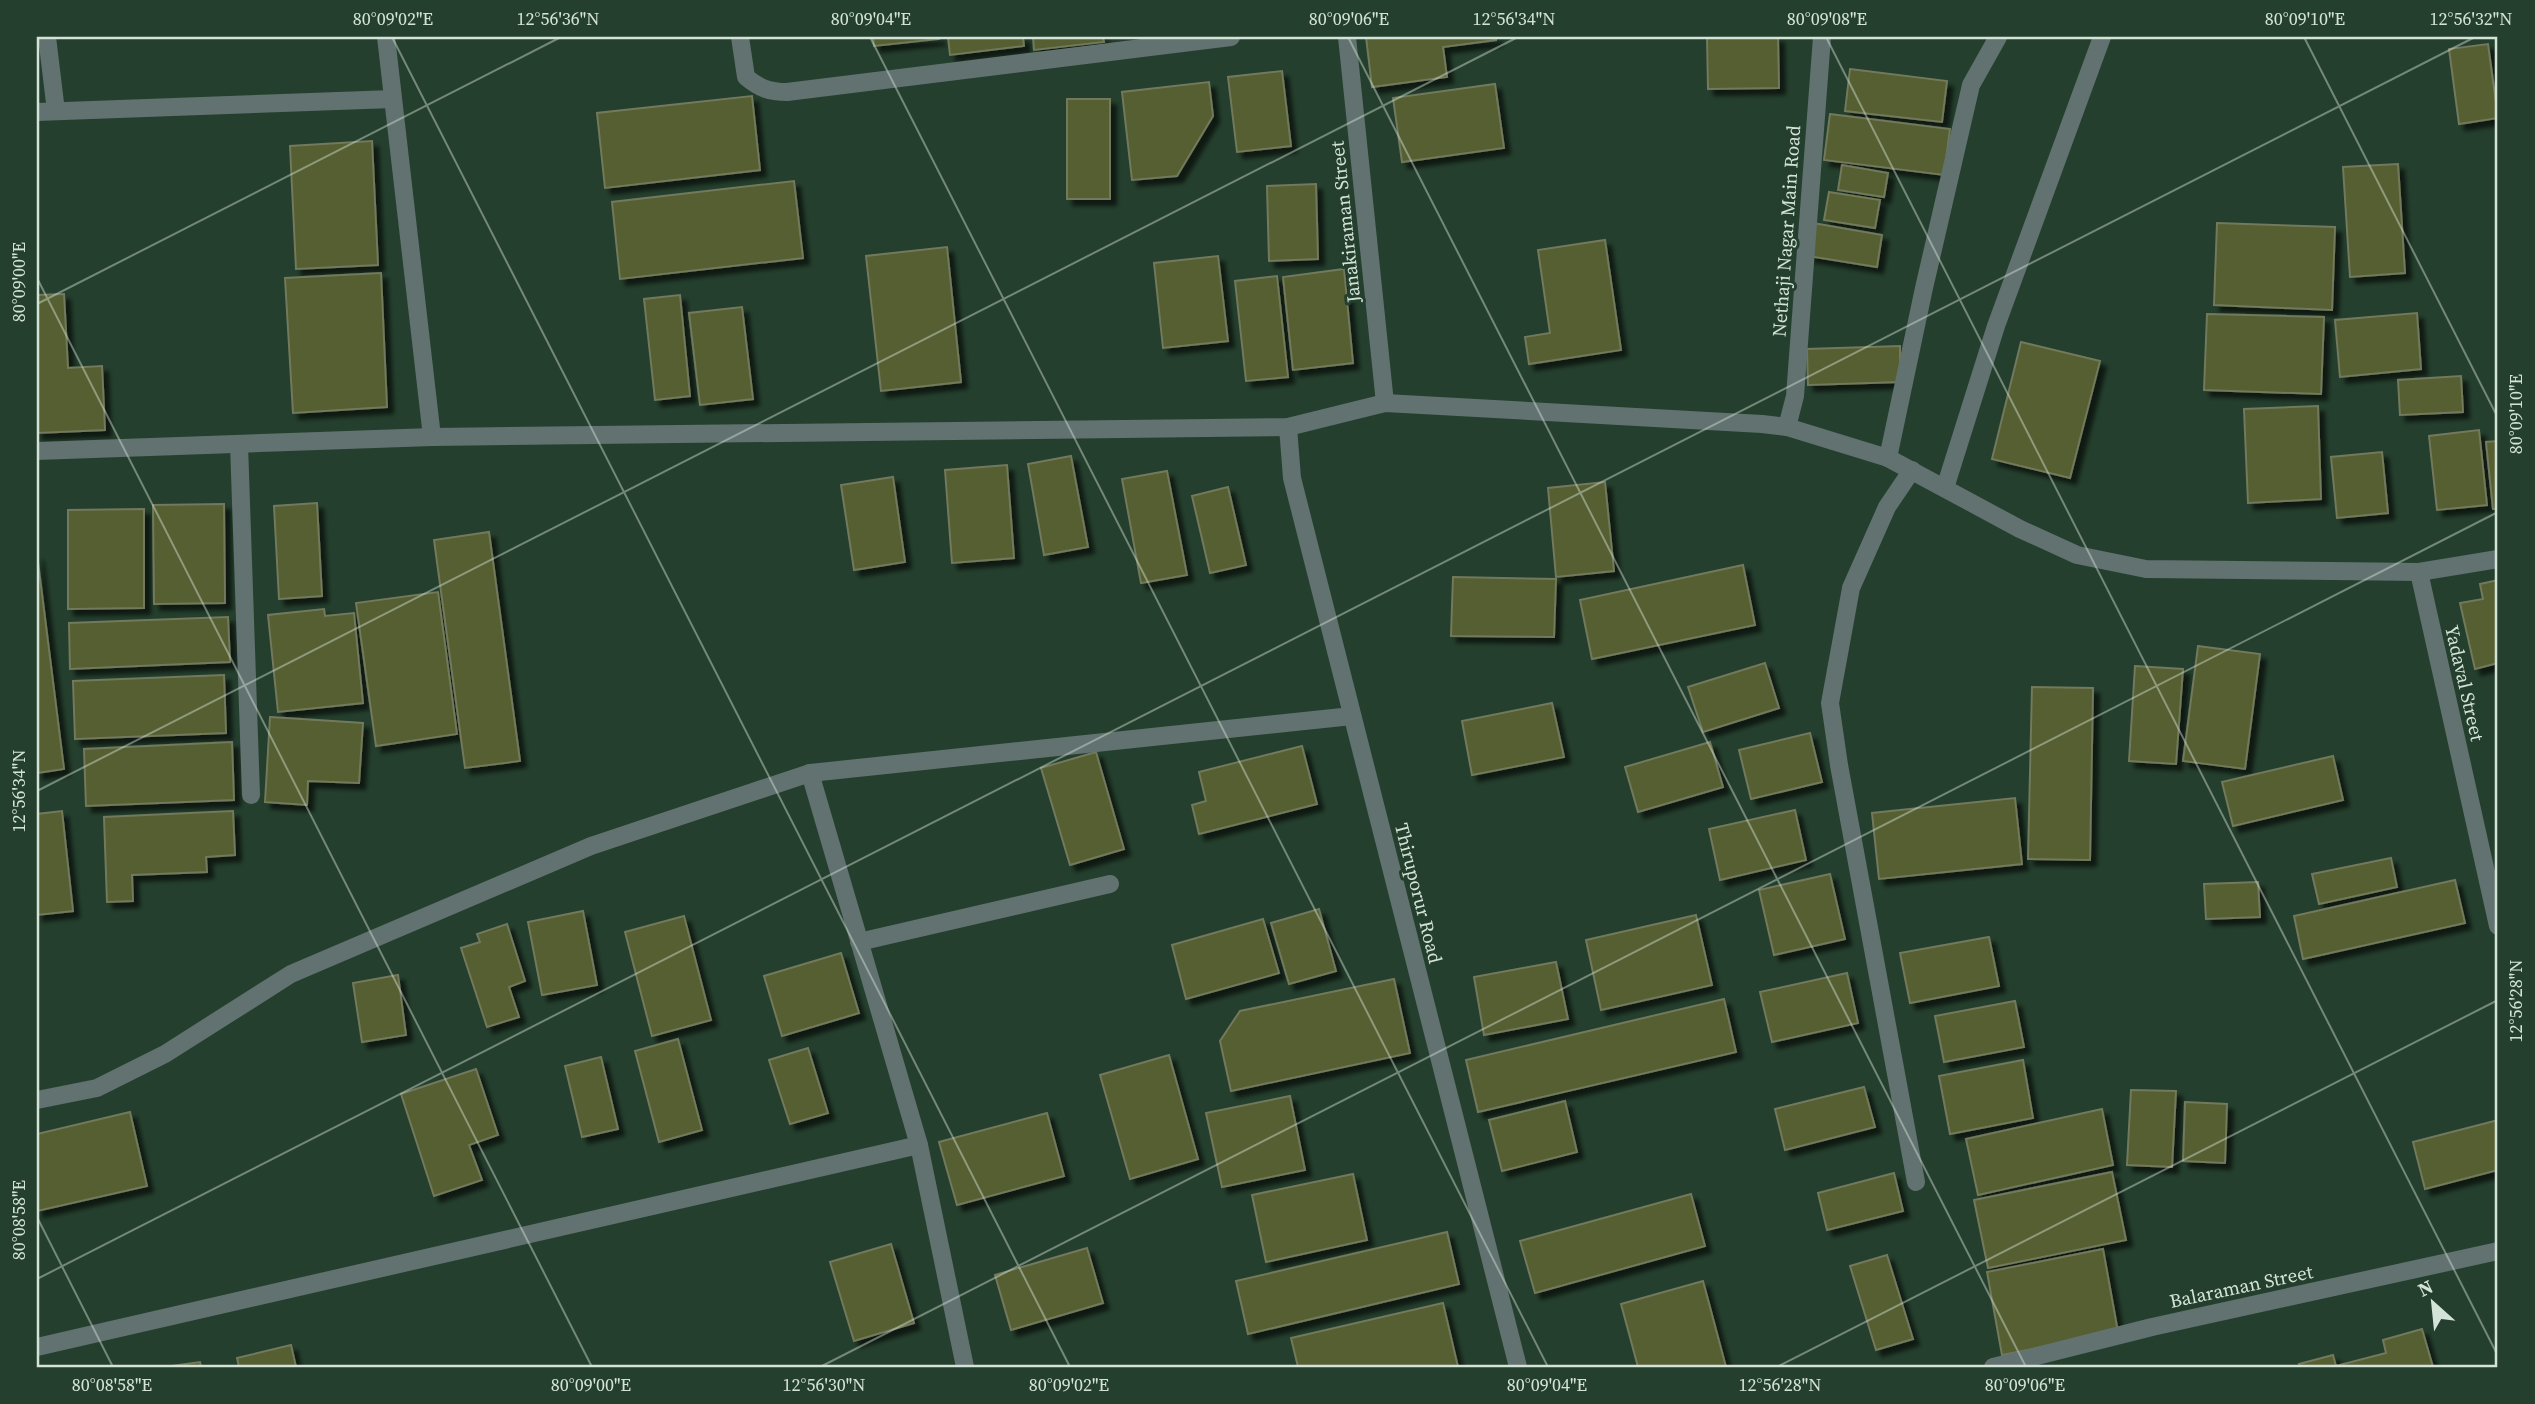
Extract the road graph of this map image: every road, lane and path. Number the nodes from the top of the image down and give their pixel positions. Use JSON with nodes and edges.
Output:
{"nodes":[{"id":1,"x":47,"y":37,"type":"edge"},
{"id":2,"x":386,"y":37,"type":"edge"},
{"id":3,"x":740,"y":37,"type":"edge"},
{"id":4,"x":1231,"y":37,"type":"edge"},
{"id":5,"x":1347,"y":37,"type":"edge"},
{"id":6,"x":1822,"y":37,"type":"edge"},
{"id":7,"x":1998,"y":37,"type":"edge"},
{"id":8,"x":2102,"y":37,"type":"edge"},
{"id":9,"x":393,"y":99,"type":"junction"},
{"id":10,"x":56,"y":111,"type":"junction"},
{"id":11,"x":37,"y":112,"type":"edge"},
{"id":12,"x":1385,"y":403,"type":"junction"},
{"id":13,"x":1288,"y":427,"type":"junction"},
{"id":14,"x":1787,"y":428,"type":"junction"},
{"id":15,"x":432,"y":437,"type":"junction"},
{"id":16,"x":239,"y":444,"type":"junction"},
{"id":17,"x":37,"y":451,"type":"edge"},
{"id":18,"x":1888,"y":458,"type":"junction"},
{"id":19,"x":1912,"y":470,"type":"junction"},
{"id":20,"x":1945,"y":488,"type":"junction"},
{"id":21,"x":2498,"y":559,"type":"edge"},
{"id":22,"x":2419,"y":572,"type":"junction"},
{"id":23,"x":1352,"y":716,"type":"junction"},
{"id":24,"x":810,"y":774,"type":"junction"},
{"id":25,"x":251,"y":794,"type":"dead end"},
{"id":26,"x":1110,"y":884,"type":"dead end"},
{"id":27,"x":2498,"y":926,"type":"edge"},
{"id":28,"x":859,"y":942,"type":"junction"},
{"id":29,"x":37,"y":1100,"type":"edge"},
{"id":30,"x":919,"y":1145,"type":"junction"},
{"id":31,"x":1916,"y":1182,"type":"dead end"},
{"id":32,"x":2498,"y":1251,"type":"edge"},
{"id":33,"x":37,"y":1347,"type":"edge"},
{"id":34,"x":965,"y":1367,"type":"edge"},
{"id":35,"x":1518,"y":1367,"type":"edge"},
{"id":36,"x":1993,"y":1367,"type":"edge"}],
"edges":[{"from":1,"to":10,"type":"street"},
{"from":2,"to":9,"type":"street"},
{"from":3,"to":4,"type":"street"},
{"from":5,"to":12,"type":"street","name":"Janakiraman Street"},
{"from":6,"to":14,"type":"street","name":"Nethaji Nagar Main Road"},
{"from":7,"to":18,"type":"street"},
{"from":8,"to":20,"type":"street"},
{"from":9,"to":10,"type":"street"},
{"from":9,"to":15,"type":"street"},
{"from":10,"to":11,"type":"street"},
{"from":12,"to":13,"type":"street"},
{"from":12,"to":14,"type":"street"},
{"from":13,"to":15,"type":"street"},
{"from":13,"to":23,"type":"street","name":"Thiruporur Road"},
{"from":14,"to":18,"type":"street"},
{"from":15,"to":16,"type":"street"},
{"from":16,"to":17,"type":"street"},
{"from":16,"to":25,"type":"street"},
{"from":18,"to":19,"type":"street"},
{"from":19,"to":20,"type":"street"},
{"from":19,"to":31,"type":"street"},
{"from":20,"to":22,"type":"street"},
{"from":21,"to":22,"type":"street"},
{"from":22,"to":27,"type":"street","name":"Yadaval Street"},
{"from":23,"to":24,"type":"street"},
{"from":23,"to":35,"type":"street","name":"Thiruporur Road"},
{"from":24,"to":28,"type":"street"},
{"from":24,"to":29,"type":"street"},
{"from":26,"to":28,"type":"street"},
{"from":28,"to":30,"type":"street"},
{"from":30,"to":33,"type":"street"},
{"from":30,"to":34,"type":"street"},
{"from":32,"to":36,"type":"street","name":"Balaraman Street"}]}
